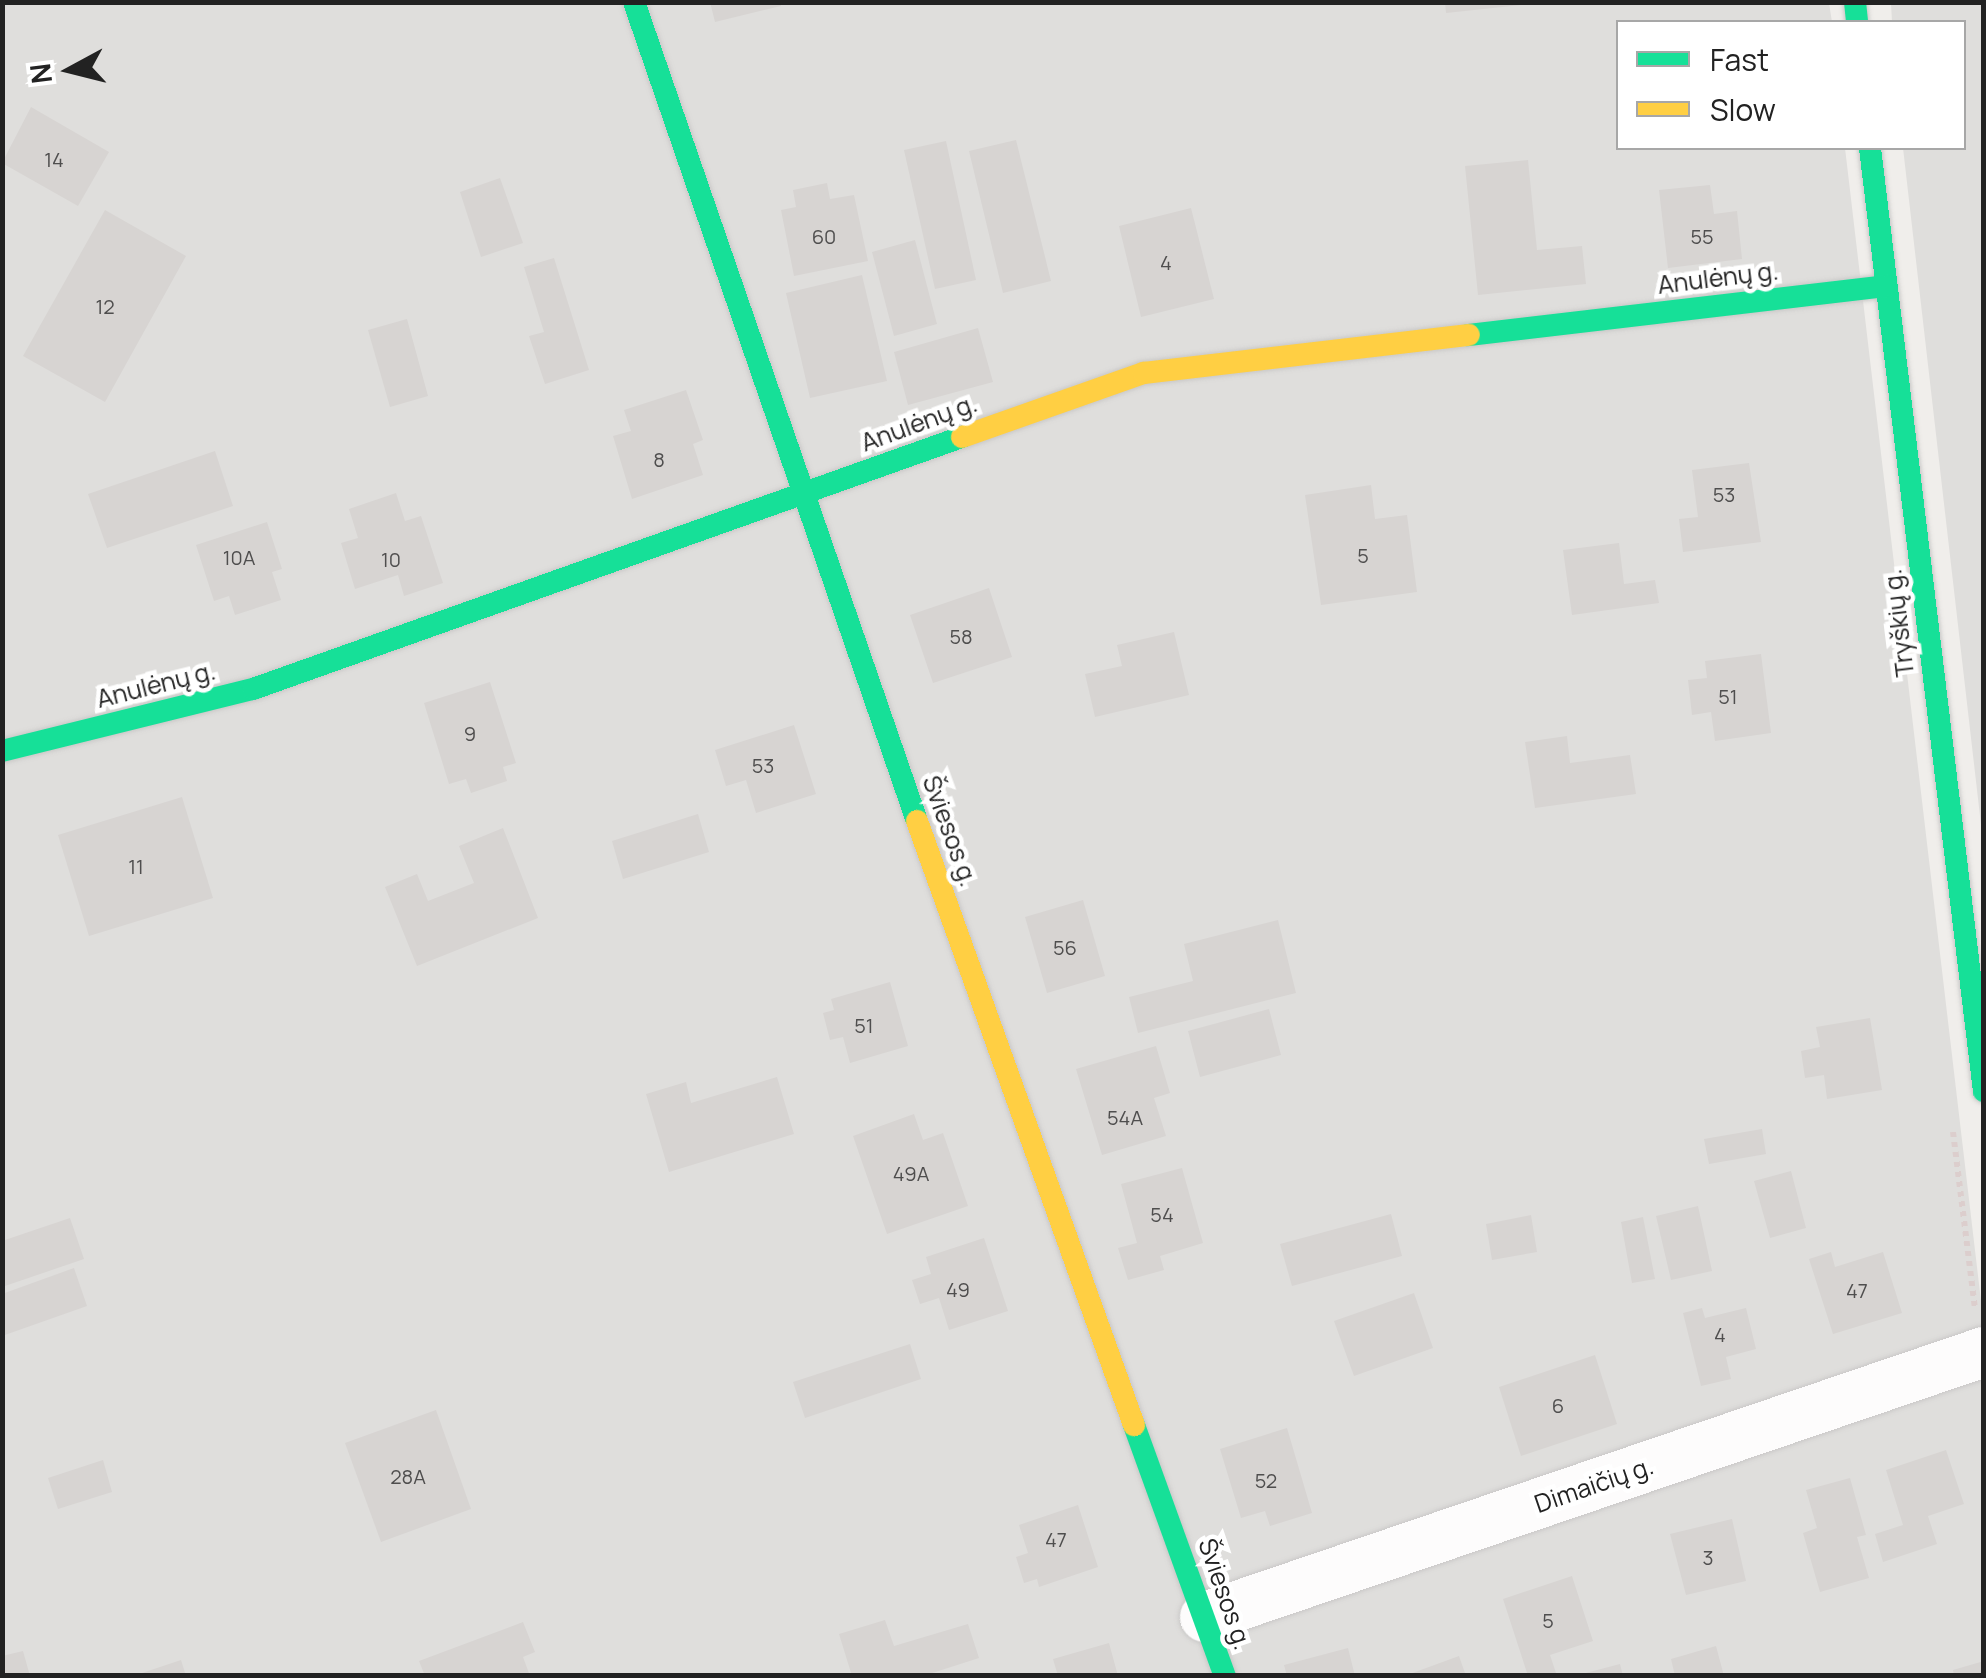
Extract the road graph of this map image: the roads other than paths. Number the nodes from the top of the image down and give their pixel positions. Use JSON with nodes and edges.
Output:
{"nodes":[{"id":1,"x":634,"y":2,"type":"edge"},
{"id":2,"x":1870,"y":150,"type":"edge"},
{"id":3,"x":1885,"y":286,"type":"junction"},
{"id":4,"x":800,"y":495,"type":"junction"},
{"id":5,"x":2,"y":751,"type":"edge"},
{"id":6,"x":1984,"y":1091,"type":"edge"},
{"id":7,"x":1984,"y":1352,"type":"edge"},
{"id":8,"x":1205,"y":1617,"type":"junction"},
{"id":9,"x":1225,"y":1676,"type":"edge"}],
"edges":[{"from":1,"to":4,"type":"street","name":"Šviesos g."},
{"from":2,"to":3,"type":"street","name":"Tryškių g."},
{"from":3,"to":4,"type":"street","name":"Anulėnų g."},
{"from":3,"to":6,"type":"street","name":"Tryškių g."},
{"from":4,"to":5,"type":"street","name":"Anulėnų g."},
{"from":4,"to":8,"type":"street","name":"Šviesos g."},
{"from":7,"to":8,"type":"street","name":"Dimaičių g."},
{"from":8,"to":9,"type":"street","name":"Šviesos g."}]}
